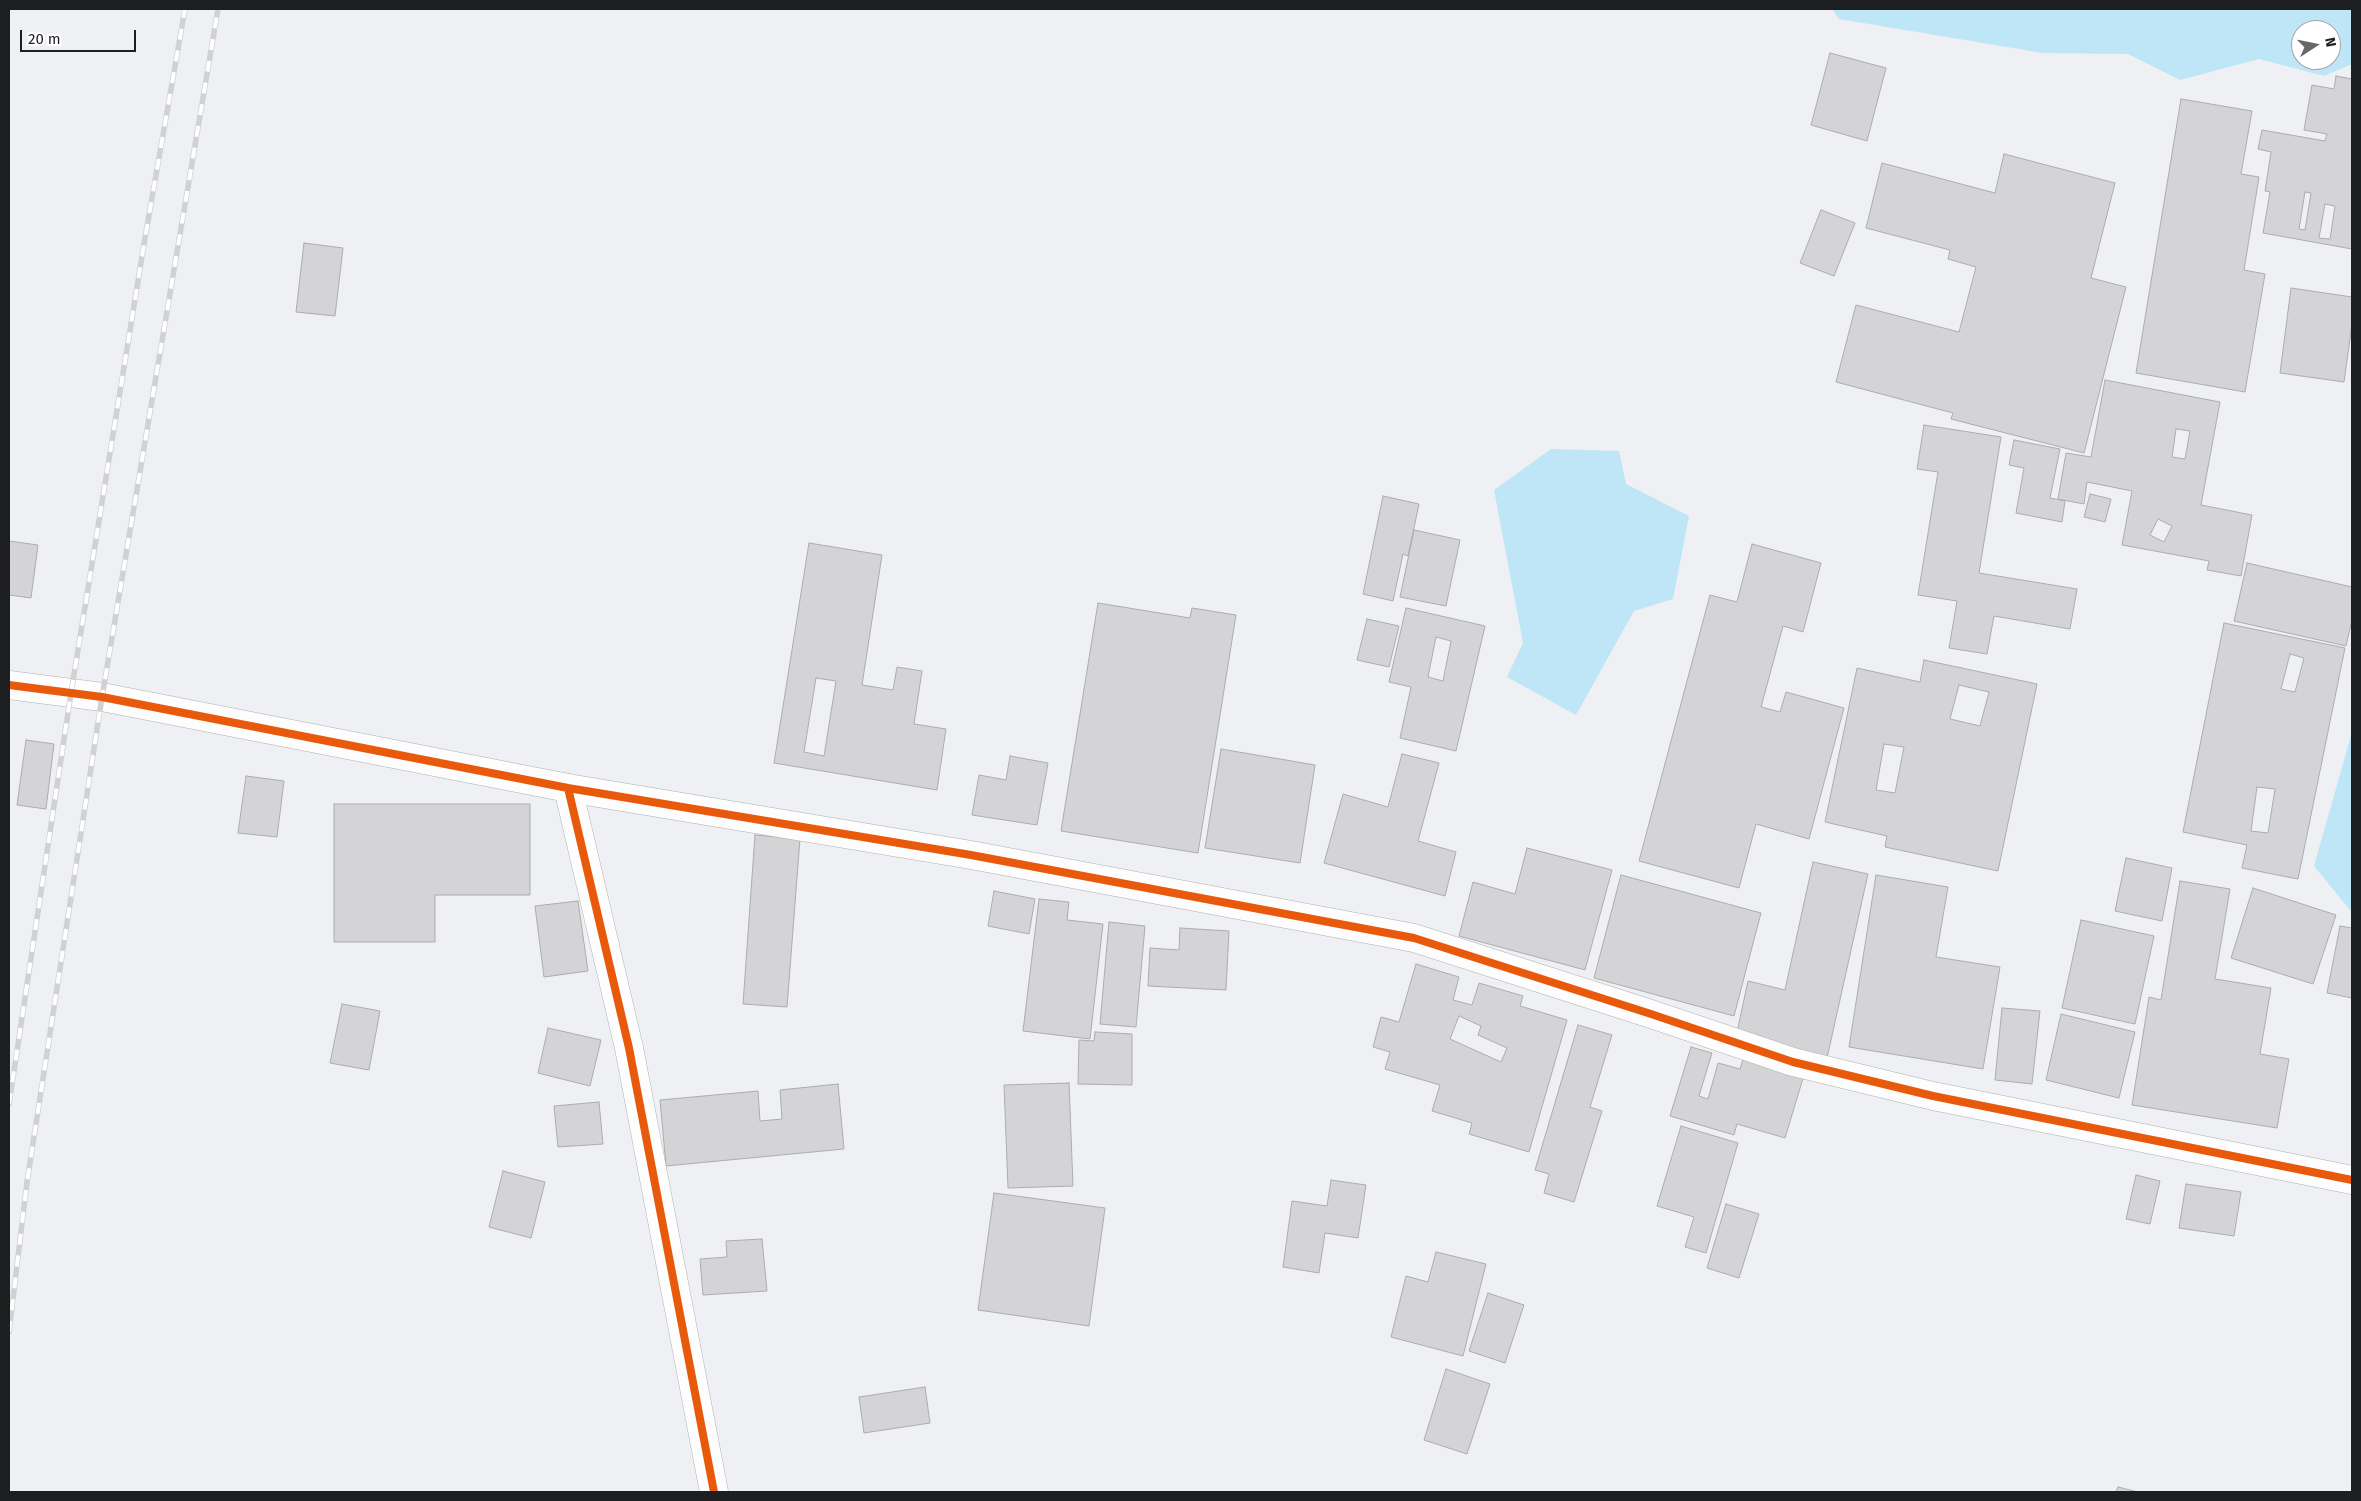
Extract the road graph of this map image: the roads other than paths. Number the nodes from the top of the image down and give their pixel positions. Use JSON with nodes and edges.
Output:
{"nodes":[{"id":1,"x":9,"y":685,"type":"edge"},
{"id":2,"x":568,"y":788,"type":"junction"},
{"id":3,"x":2352,"y":1180,"type":"edge"},
{"id":4,"x":714,"y":1492,"type":"edge"}],
"edges":[{"from":1,"to":2,"type":"street"},
{"from":2,"to":3,"type":"street"},
{"from":2,"to":4,"type":"street"}]}
